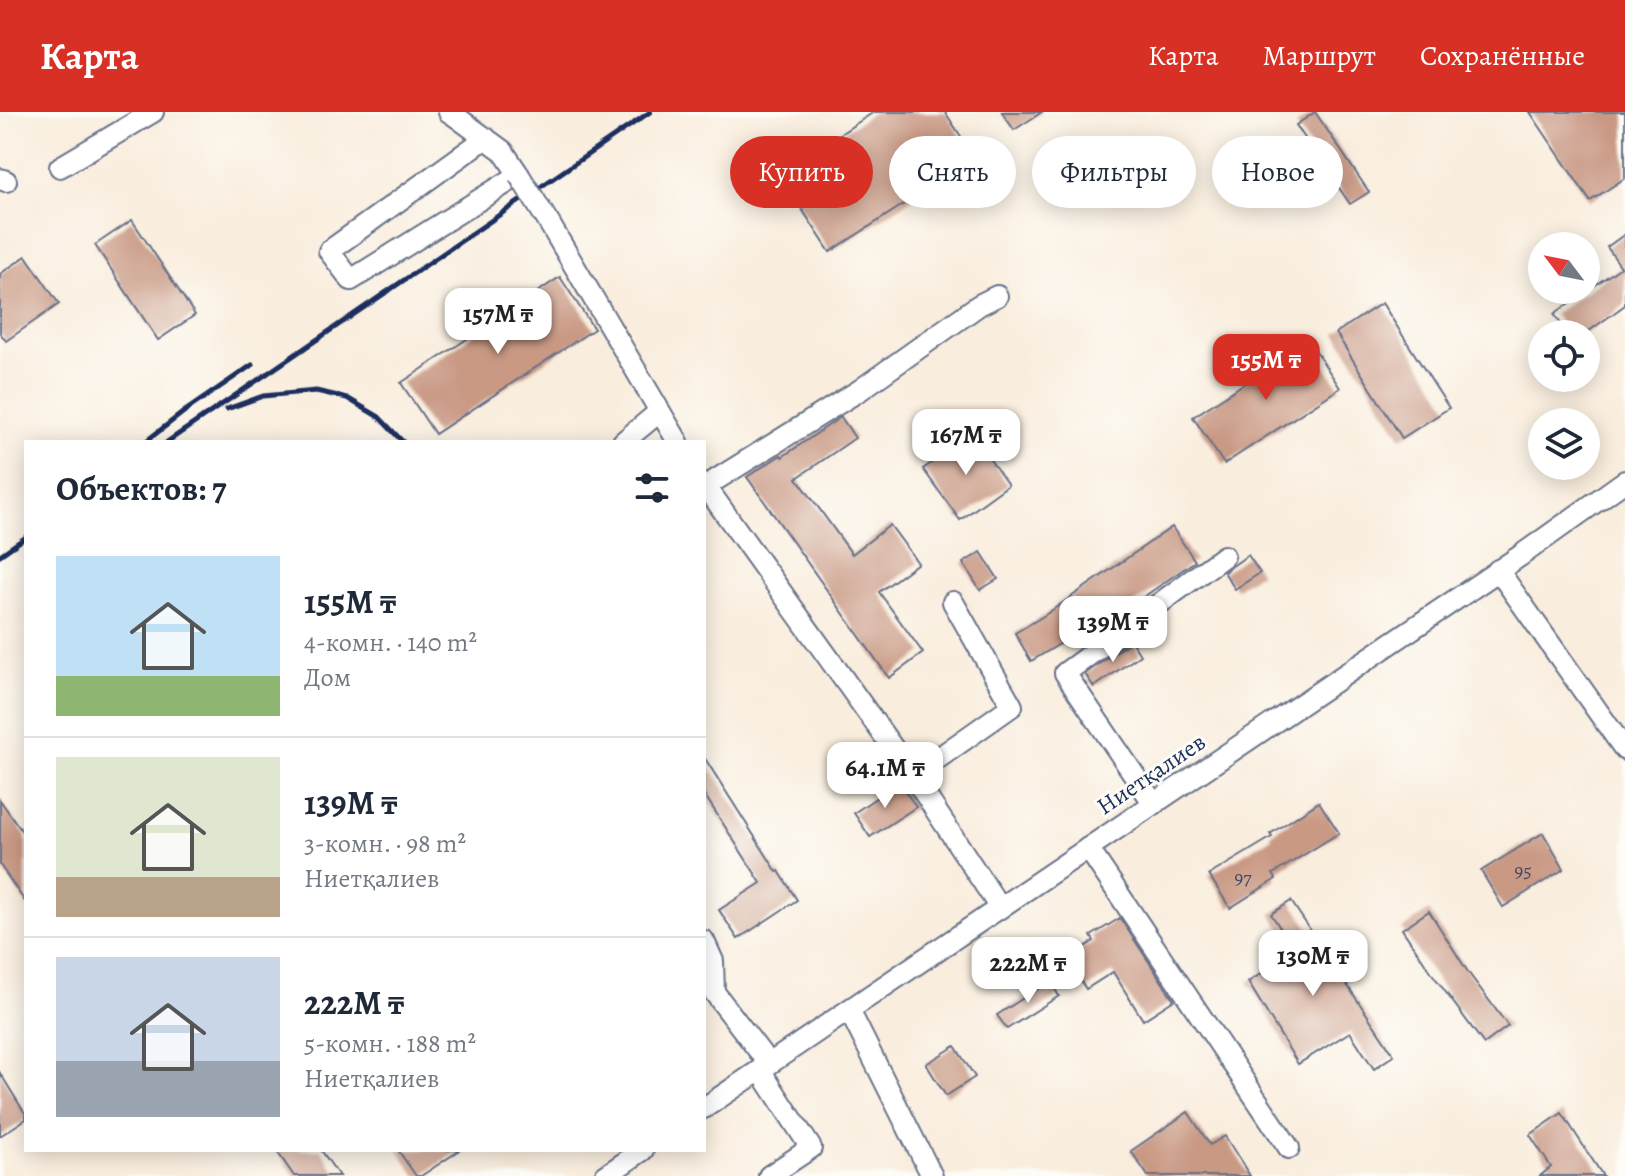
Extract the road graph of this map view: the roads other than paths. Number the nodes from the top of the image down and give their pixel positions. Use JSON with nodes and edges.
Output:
{"nodes":[{"id":1,"x":153,"y":112,"type":"edge"},
{"id":2,"x":449,"y":112,"type":"edge"},
{"id":3,"x":486,"y":138,"type":"junction"},
{"id":4,"x":60,"y":167,"type":"dead end"},
{"id":5,"x":519,"y":175,"type":"junction"},
{"id":6,"x":997,"y":296,"type":"dead end"},
{"id":7,"x":659,"y":412,"type":"junction"},
{"id":8,"x":625,"y":440,"type":"edge"},
{"id":9,"x":677,"y":440,"type":"edge"},
{"id":10,"x":1625,"y":481,"type":"edge"},
{"id":11,"x":706,"y":484,"type":"edge"},
{"id":12,"x":706,"y":486,"type":"edge"},
{"id":13,"x":1224,"y":556,"type":"dead end"},
{"id":14,"x":1498,"y":570,"type":"junction"},
{"id":15,"x":953,"y":602,"type":"dead end"},
{"id":16,"x":1625,"y":750,"type":"edge"},
{"id":17,"x":913,"y":776,"type":"junction"},
{"id":18,"x":1154,"y":804,"type":"junction"},
{"id":19,"x":1088,"y":848,"type":"junction"},
{"id":20,"x":1000,"y":908,"type":"junction"},
{"id":21,"x":706,"y":945,"type":"edge"},
{"id":22,"x":709,"y":993,"type":"edge"},
{"id":23,"x":849,"y":1010,"type":"junction"},
{"id":24,"x":764,"y":1067,"type":"junction"},
{"id":25,"x":706,"y":1107,"type":"edge"},
{"id":26,"x":1289,"y":1148,"type":"dead end"},
{"id":27,"x":629,"y":1154,"type":"edge"},
{"id":28,"x":605,"y":1176,"type":"edge"},
{"id":29,"x":769,"y":1176,"type":"edge"},
{"id":30,"x":932,"y":1176,"type":"edge"}],
"edges":[{"from":1,"to":4,"type":"street"},
{"from":2,"to":3,"type":"street"},
{"from":3,"to":5,"type":"street"},
{"from":3,"to":5,"type":"street"},
{"from":5,"to":7,"type":"street","bridge":true},
{"from":6,"to":11,"type":"street"},
{"from":7,"to":8,"type":"street"},
{"from":7,"to":9,"type":"street"},
{"from":10,"to":14,"type":"street","name":"Ниетқалиев"},
{"from":12,"to":17,"type":"street"},
{"from":13,"to":18,"type":"street"},
{"from":14,"to":16,"type":"street"},
{"from":14,"to":18,"type":"street","name":"Ниетқалиев"},
{"from":15,"to":17,"type":"street"},
{"from":17,"to":20,"type":"street"},
{"from":18,"to":19,"type":"street","name":"Ниетқалиев"},
{"from":19,"to":20,"type":"street","name":"Ниетқалиев"},
{"from":19,"to":26,"type":"street"},
{"from":20,"to":23,"type":"street","name":"Ниетқалиев"},
{"from":21,"to":22,"type":"street"},
{"from":22,"to":24,"type":"street"},
{"from":23,"to":24,"type":"street","name":"Ниетқалиев"},
{"from":23,"to":30,"type":"street"},
{"from":24,"to":25,"type":"street","name":"Ниетқалиев"},
{"from":24,"to":29,"type":"street"},
{"from":27,"to":28,"type":"street"}]}
